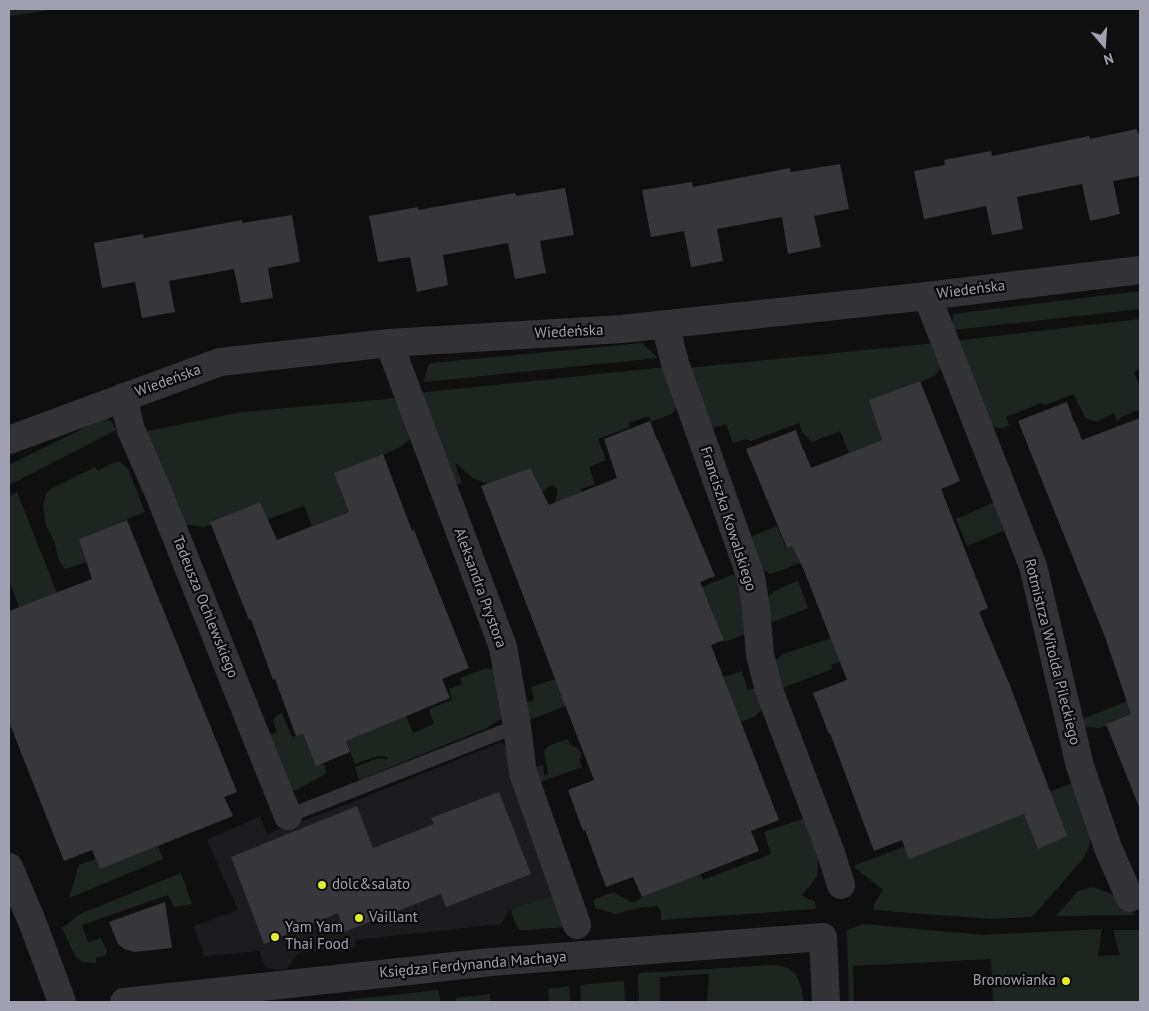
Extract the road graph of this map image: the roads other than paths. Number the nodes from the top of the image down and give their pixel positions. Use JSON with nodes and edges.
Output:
{"nodes":[{"id":1,"x":1140,"y":270,"type":"edge"},
{"id":2,"x":926,"y":296,"type":"junction"},
{"id":3,"x":665,"y":324,"type":"junction"},
{"id":4,"x":389,"y":343,"type":"junction"},
{"id":5,"x":123,"y":397,"type":"junction"},
{"id":6,"x":9,"y":440,"type":"edge"},
{"id":7,"x":517,"y":726,"type":"junction"},
{"id":8,"x":288,"y":816,"type":"joint"},
{"id":9,"x":9,"y":867,"type":"edge"},
{"id":10,"x":841,"y":886,"type":"dead end"},
{"id":11,"x":1130,"y":898,"type":"dead end"},
{"id":12,"x":576,"y":925,"type":"dead end"},
{"id":13,"x":277,"y":993,"type":"edge"},
{"id":14,"x":62,"y":1002,"type":"edge"},
{"id":15,"x":124,"y":1002,"type":"edge"},
{"id":16,"x":826,"y":1002,"type":"edge"}],
"edges":[{"from":1,"to":2,"type":"street","name":"Wiedeńska"},
{"from":2,"to":3,"type":"street","name":"Wiedeńska"},
{"from":2,"to":11,"type":"street","name":"Rotmistrza Witolda Pileckiego"},
{"from":3,"to":4,"type":"street","name":"Wiedeńska"},
{"from":3,"to":10,"type":"street","name":"Franciszka Kowalskiego"},
{"from":4,"to":5,"type":"street","name":"Wiedeńska"},
{"from":4,"to":7,"type":"street","name":"Aleksandra Prystora"},
{"from":5,"to":6,"type":"street","name":"Wiedeńska"},
{"from":5,"to":8,"type":"street","name":"Tadeusza Ochlewskiego"},
{"from":7,"to":8,"type":"lane"},
{"from":7,"to":12,"type":"street","name":"Aleksandra Prystora"},
{"from":9,"to":14,"type":"street"},
{"from":13,"to":15,"type":"street","name":"Księdza Ferdynanda Machaya"},
{"from":13,"to":16,"type":"street","name":"Księdza Ferdynanda Machaya"}]}
